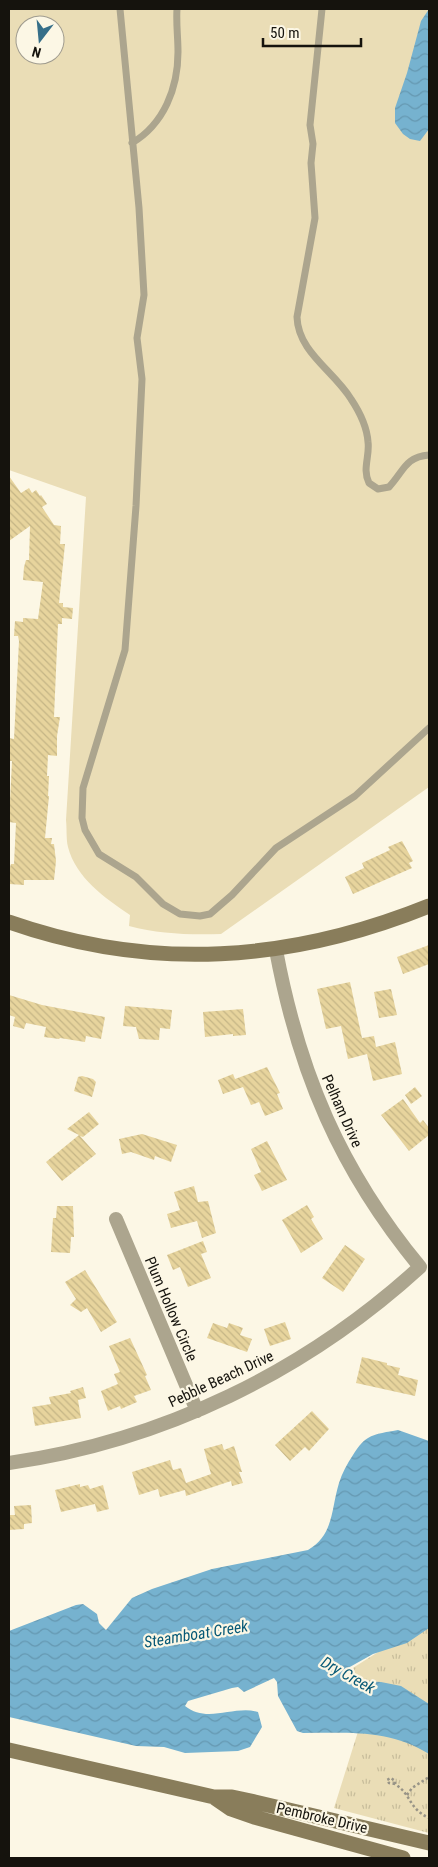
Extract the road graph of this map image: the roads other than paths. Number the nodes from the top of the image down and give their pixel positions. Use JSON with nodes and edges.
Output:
{"nodes":[{"id":1,"x":120,"y":9,"type":"edge"},
{"id":2,"x":177,"y":9,"type":"edge"},
{"id":3,"x":322,"y":9,"type":"edge"},
{"id":4,"x":132,"y":143,"type":"junction"},
{"id":5,"x":429,"y":455,"type":"edge"},
{"id":6,"x":429,"y":728,"type":"edge"},
{"id":7,"x":429,"y":906,"type":"edge"},
{"id":8,"x":9,"y":922,"type":"edge"},
{"id":9,"x":276,"y":950,"type":"junction"},
{"id":10,"x":116,"y":1219,"type":"dead end"},
{"id":11,"x":425,"y":1268,"type":"edge"},
{"id":12,"x":197,"y":1412,"type":"junction"},
{"id":13,"x":9,"y":1463,"type":"edge"},
{"id":14,"x":9,"y":1750,"type":"edge"},
{"id":15,"x":214,"y":1797,"type":"junction"},
{"id":16,"x":429,"y":1842,"type":"edge"},
{"id":17,"x":403,"y":1858,"type":"edge"}],
"edges":[{"from":1,"to":4,"type":"lane"},
{"from":2,"to":4,"type":"lane"},
{"from":3,"to":5,"type":"lane"},
{"from":4,"to":6,"type":"lane"},
{"from":7,"to":9,"type":"street"},
{"from":8,"to":9,"type":"street"},
{"from":9,"to":11,"type":"street","name":"Pelham Drive"},
{"from":10,"to":12,"type":"street","name":"Plum Hollow Circle"},
{"from":11,"to":12,"type":"street","name":"Pebble Beach Drive"},
{"from":12,"to":13,"type":"street","name":"Pebble Beach Drive"},
{"from":14,"to":15,"type":"street","name":"Pembroke Drive"},
{"from":15,"to":16,"type":"street","name":"Pembroke Drive"},
{"from":15,"to":17,"type":"street","name":"Pembroke Drive"}]}
